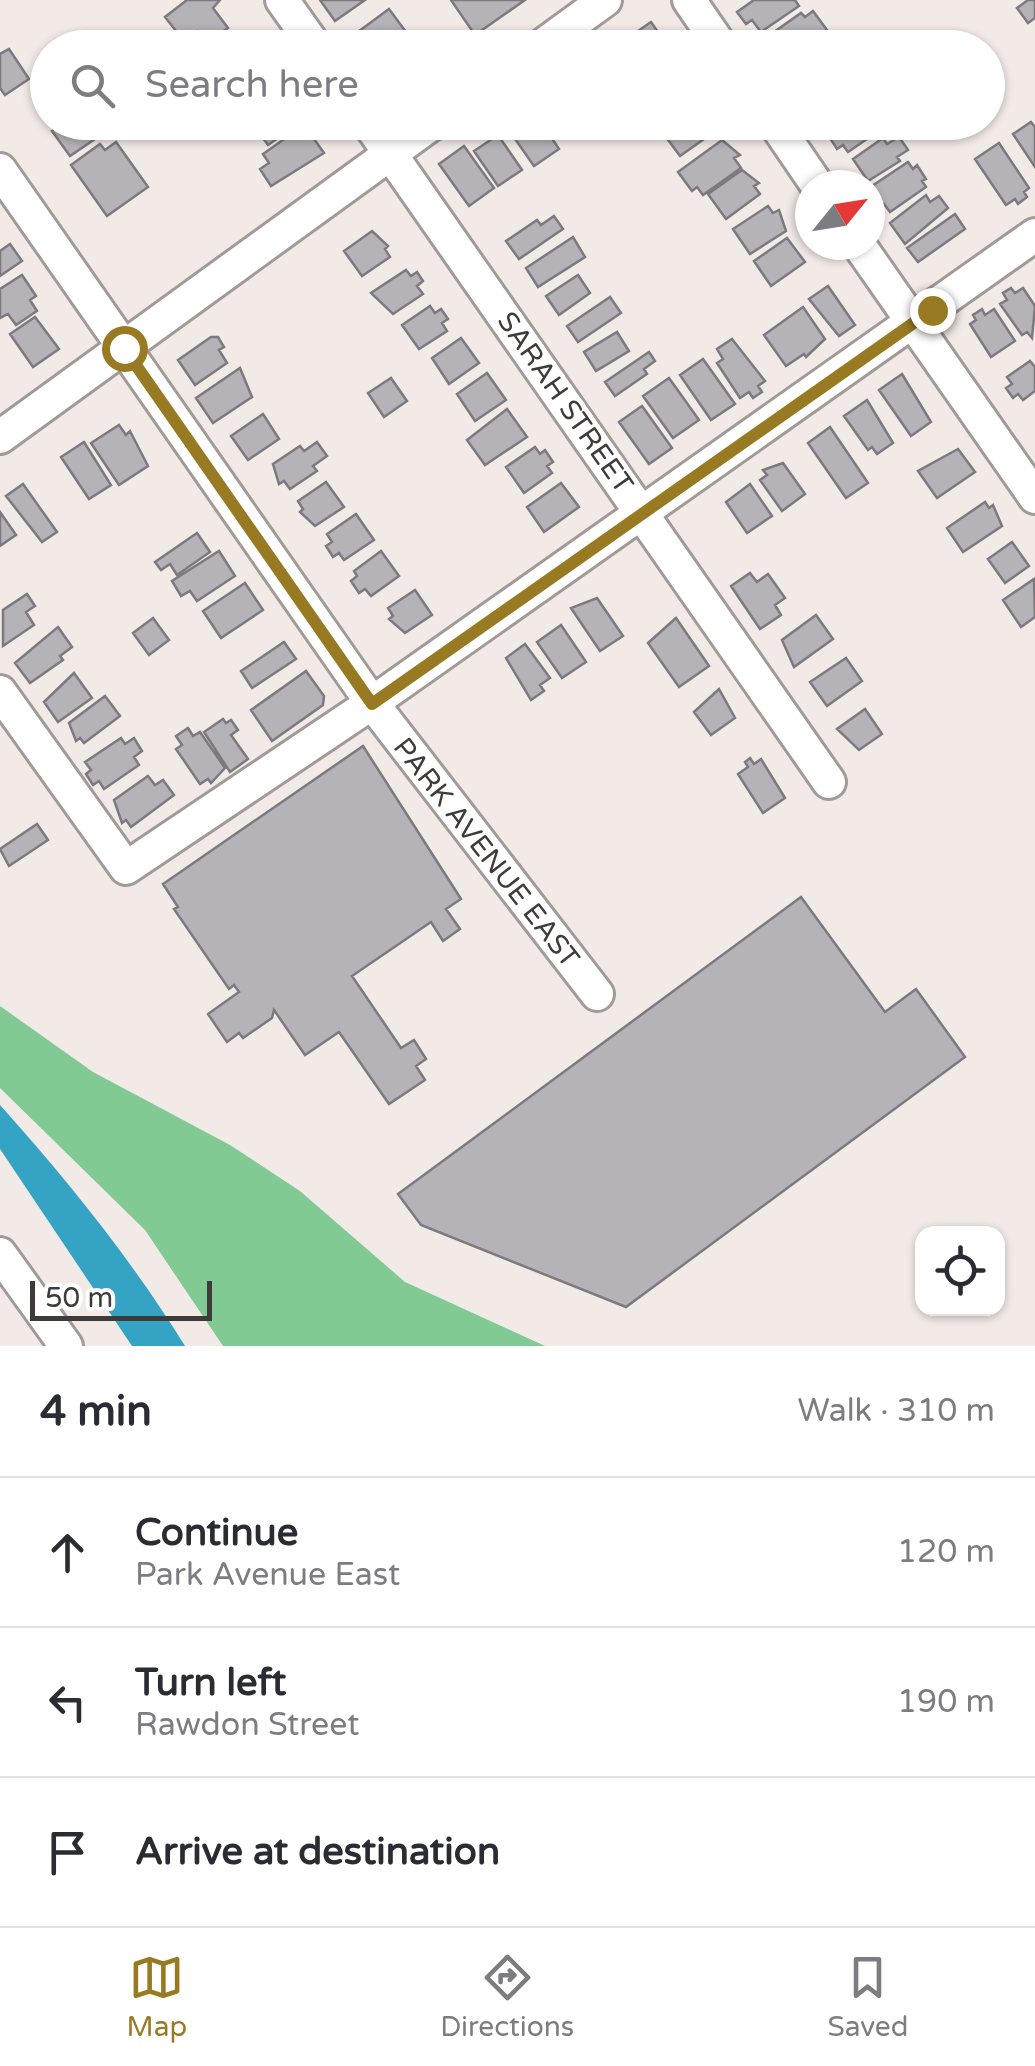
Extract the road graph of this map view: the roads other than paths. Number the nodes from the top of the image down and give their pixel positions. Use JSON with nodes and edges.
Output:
{"nodes":[{"id":1,"x":282,"y":0,"type":"edge"},
{"id":2,"x":605,"y":0,"type":"edge"},
{"id":3,"x":689,"y":0,"type":"edge"},
{"id":4,"x":303,"y":30,"type":"edge"},
{"id":5,"x":563,"y":30,"type":"edge"},
{"id":6,"x":710,"y":30,"type":"edge"},
{"id":7,"x":380,"y":140,"type":"edge"},
{"id":8,"x":409,"y":140,"type":"edge"},
{"id":9,"x":786,"y":140,"type":"edge"},
{"id":10,"x":390,"y":154,"type":"junction"},
{"id":11,"x":0,"y":170,"type":"edge"},
{"id":12,"x":807,"y":170,"type":"edge"},
{"id":13,"x":1035,"y":234,"type":"edge"},
{"id":14,"x":869,"y":260,"type":"edge"},
{"id":15,"x":913,"y":323,"type":"junction"},
{"id":16,"x":124,"y":348,"type":"junction"},
{"id":17,"x":0,"y":438,"type":"edge"},
{"id":18,"x":1035,"y":496,"type":"edge"},
{"id":19,"x":642,"y":511,"type":"junction"},
{"id":20,"x":0,"y":692,"type":"edge"},
{"id":21,"x":372,"y":704,"type":"junction"},
{"id":22,"x":830,"y":782,"type":"dead end"},
{"id":23,"x":597,"y":994,"type":"dead end"},
{"id":24,"x":0,"y":1254,"type":"edge"},
{"id":25,"x":66,"y":1346,"type":"edge"}],
"edges":[{"from":1,"to":4,"type":"street"},
{"from":2,"to":5,"type":"street"},
{"from":3,"to":6,"type":"street"},
{"from":7,"to":10,"type":"street","name":"SARAH STREET"},
{"from":8,"to":10,"type":"street"},
{"from":9,"to":12,"type":"street"},
{"from":10,"to":16,"type":"street"},
{"from":10,"to":19,"type":"street","name":"SARAH STREET"},
{"from":11,"to":16,"type":"street","name":"PARK AVENUE EAST"},
{"from":13,"to":15,"type":"street"},
{"from":14,"to":15,"type":"street"},
{"from":15,"to":18,"type":"street"},
{"from":15,"to":19,"type":"street"},
{"from":16,"to":17,"type":"street"},
{"from":16,"to":21,"type":"street","name":"PARK AVENUE EAST"},
{"from":19,"to":21,"type":"street"},
{"from":19,"to":22,"type":"street","name":"SARAH STREET"},
{"from":20,"to":21,"type":"street"},
{"from":21,"to":23,"type":"street","name":"PARK AVENUE EAST"},
{"from":24,"to":25,"type":"street"}]}
